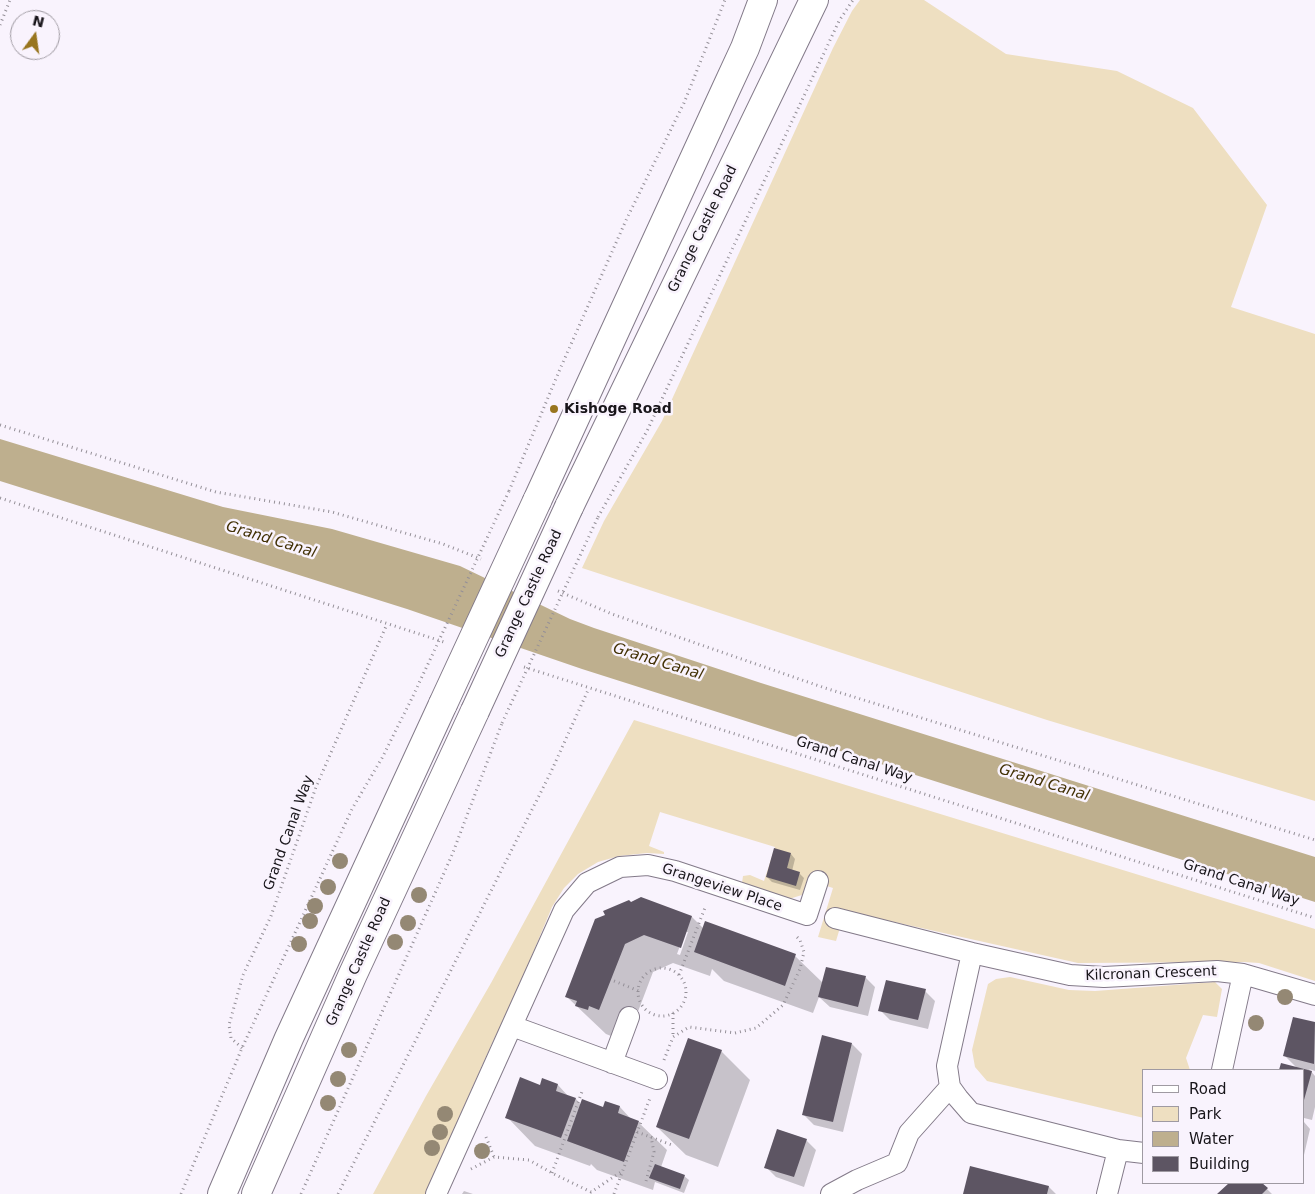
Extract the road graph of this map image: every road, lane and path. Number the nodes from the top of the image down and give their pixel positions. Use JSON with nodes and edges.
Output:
{"nodes":[{"id":1,"x":10,"y":0,"type":"edge"},
{"id":2,"x":725,"y":0,"type":"edge"},
{"id":3,"x":763,"y":0,"type":"edge"},
{"id":4,"x":814,"y":0,"type":"edge"},
{"id":5,"x":853,"y":0,"type":"edge"},
{"id":6,"x":0,"y":25,"type":"edge"},
{"id":7,"x":0,"y":425,"type":"edge"},
{"id":8,"x":0,"y":498,"type":"edge"},
{"id":9,"x":488,"y":561,"type":"dead end"},
{"id":10,"x":550,"y":587,"type":"dead end"},
{"id":11,"x":387,"y":624,"type":"junction"},
{"id":12,"x":451,"y":645,"type":"dead end"},
{"id":13,"x":516,"y":665,"type":"dead end"},
{"id":14,"x":589,"y":688,"type":"junction"},
{"id":15,"x":1315,"y":840,"type":"edge"},
{"id":16,"x":818,"y":882,"type":"dead end"},
{"id":17,"x":706,"y":905,"type":"dead end"},
{"id":18,"x":798,"y":912,"type":"junction"},
{"id":19,"x":835,"y":918,"type":"dead end"},
{"id":20,"x":1315,"y":918,"type":"edge"},
{"id":21,"x":972,"y":953,"type":"junction"},
{"id":22,"x":1243,"y":974,"type":"junction"},
{"id":23,"x":679,"y":975,"type":"junction"},
{"id":24,"x":614,"y":981,"type":"dead end"},
{"id":25,"x":639,"y":990,"type":"junction"},
{"id":26,"x":1315,"y":995,"type":"edge"},
{"id":27,"x":672,"y":1013,"type":"junction"},
{"id":28,"x":629,"y":1017,"type":"dead end"},
{"id":29,"x":512,"y":1026,"type":"junction"},
{"id":30,"x":673,"y":1037,"type":"junction"},
{"id":31,"x":242,"y":1048,"type":"junction"},
{"id":32,"x":612,"y":1063,"type":"junction"},
{"id":33,"x":1222,"y":1069,"type":"edge"},
{"id":34,"x":657,"y":1080,"type":"junction"},
{"id":35,"x":950,"y":1087,"type":"junction"},
{"id":36,"x":583,"y":1089,"type":"dead end"},
{"id":37,"x":484,"y":1132,"type":"dead end"},
{"id":38,"x":637,"y":1132,"type":"junction"},
{"id":39,"x":651,"y":1137,"type":"junction"},
{"id":40,"x":672,"y":1145,"type":"dead end"},
{"id":41,"x":1118,"y":1150,"type":"junction"},
{"id":42,"x":1142,"y":1153,"type":"edge"},
{"id":43,"x":494,"y":1157,"type":"junction"},
{"id":44,"x":465,"y":1166,"type":"dead end"},
{"id":45,"x":621,"y":1172,"type":"junction"},
{"id":46,"x":552,"y":1173,"type":"junction"},
{"id":47,"x":646,"y":1181,"type":"dead end"},
{"id":48,"x":591,"y":1193,"type":"edge"},
{"id":49,"x":181,"y":1194,"type":"edge"},
{"id":50,"x":222,"y":1194,"type":"edge"},
{"id":51,"x":256,"y":1194,"type":"edge"},
{"id":52,"x":301,"y":1194,"type":"edge"},
{"id":53,"x":338,"y":1194,"type":"edge"},
{"id":54,"x":436,"y":1194,"type":"edge"},
{"id":55,"x":614,"y":1194,"type":"edge"},
{"id":56,"x":831,"y":1194,"type":"edge"},
{"id":57,"x":1107,"y":1194,"type":"edge"}],
"edges":[{"from":1,"to":6,"type":"path"},
{"from":2,"to":31,"type":"path","bridge":true},
{"from":3,"to":50,"type":"main road","bridge":true},
{"from":4,"to":51,"type":"main road","name":"Grange Castle Road","bridge":true},
{"from":5,"to":52,"type":"path","bridge":true},
{"from":7,"to":9,"type":"path"},
{"from":8,"to":11,"type":"path"},
{"from":10,"to":15,"type":"path"},
{"from":11,"to":12,"type":"path"},
{"from":11,"to":31,"type":"path","name":"Grand Canal Way"},
{"from":13,"to":14,"type":"path","name":"Grand Canal Way"},
{"from":14,"to":20,"type":"path","name":"Grand Canal Way"},
{"from":14,"to":53,"type":"path"},
{"from":16,"to":18,"type":"street","name":"Grangeview Place"},
{"from":17,"to":23,"type":"path"},
{"from":18,"to":29,"type":"street","name":"Grangeview Place"},
{"from":18,"to":30,"type":"path"},
{"from":19,"to":21,"type":"street","name":"Kilcronan Crescent"},
{"from":21,"to":22,"type":"street","name":"Kilcronan Crescent"},
{"from":21,"to":35,"type":"street"},
{"from":22,"to":26,"type":"street","name":"Kilcronan Crescent"},
{"from":22,"to":33,"type":"street"},
{"from":23,"to":25,"type":"path"},
{"from":23,"to":27,"type":"path"},
{"from":24,"to":25,"type":"path"},
{"from":25,"to":27,"type":"path"},
{"from":27,"to":30,"type":"path"},
{"from":28,"to":32,"type":"street"},
{"from":29,"to":32,"type":"street"},
{"from":29,"to":54,"type":"street","name":"Grangeview Place"},
{"from":30,"to":34,"type":"path"},
{"from":31,"to":49,"type":"path"},
{"from":32,"to":34,"type":"street"},
{"from":34,"to":38,"type":"path"},
{"from":35,"to":41,"type":"street"},
{"from":35,"to":56,"type":"street"},
{"from":36,"to":46,"type":"path"},
{"from":37,"to":43,"type":"path"},
{"from":38,"to":39,"type":"path"},
{"from":38,"to":45,"type":"path"},
{"from":39,"to":40,"type":"path"},
{"from":39,"to":47,"type":"path"},
{"from":41,"to":42,"type":"street"},
{"from":41,"to":57,"type":"street"},
{"from":43,"to":44,"type":"path"},
{"from":43,"to":46,"type":"path"},
{"from":45,"to":48,"type":"path"},
{"from":45,"to":55,"type":"path"},
{"from":46,"to":48,"type":"path"}]}
